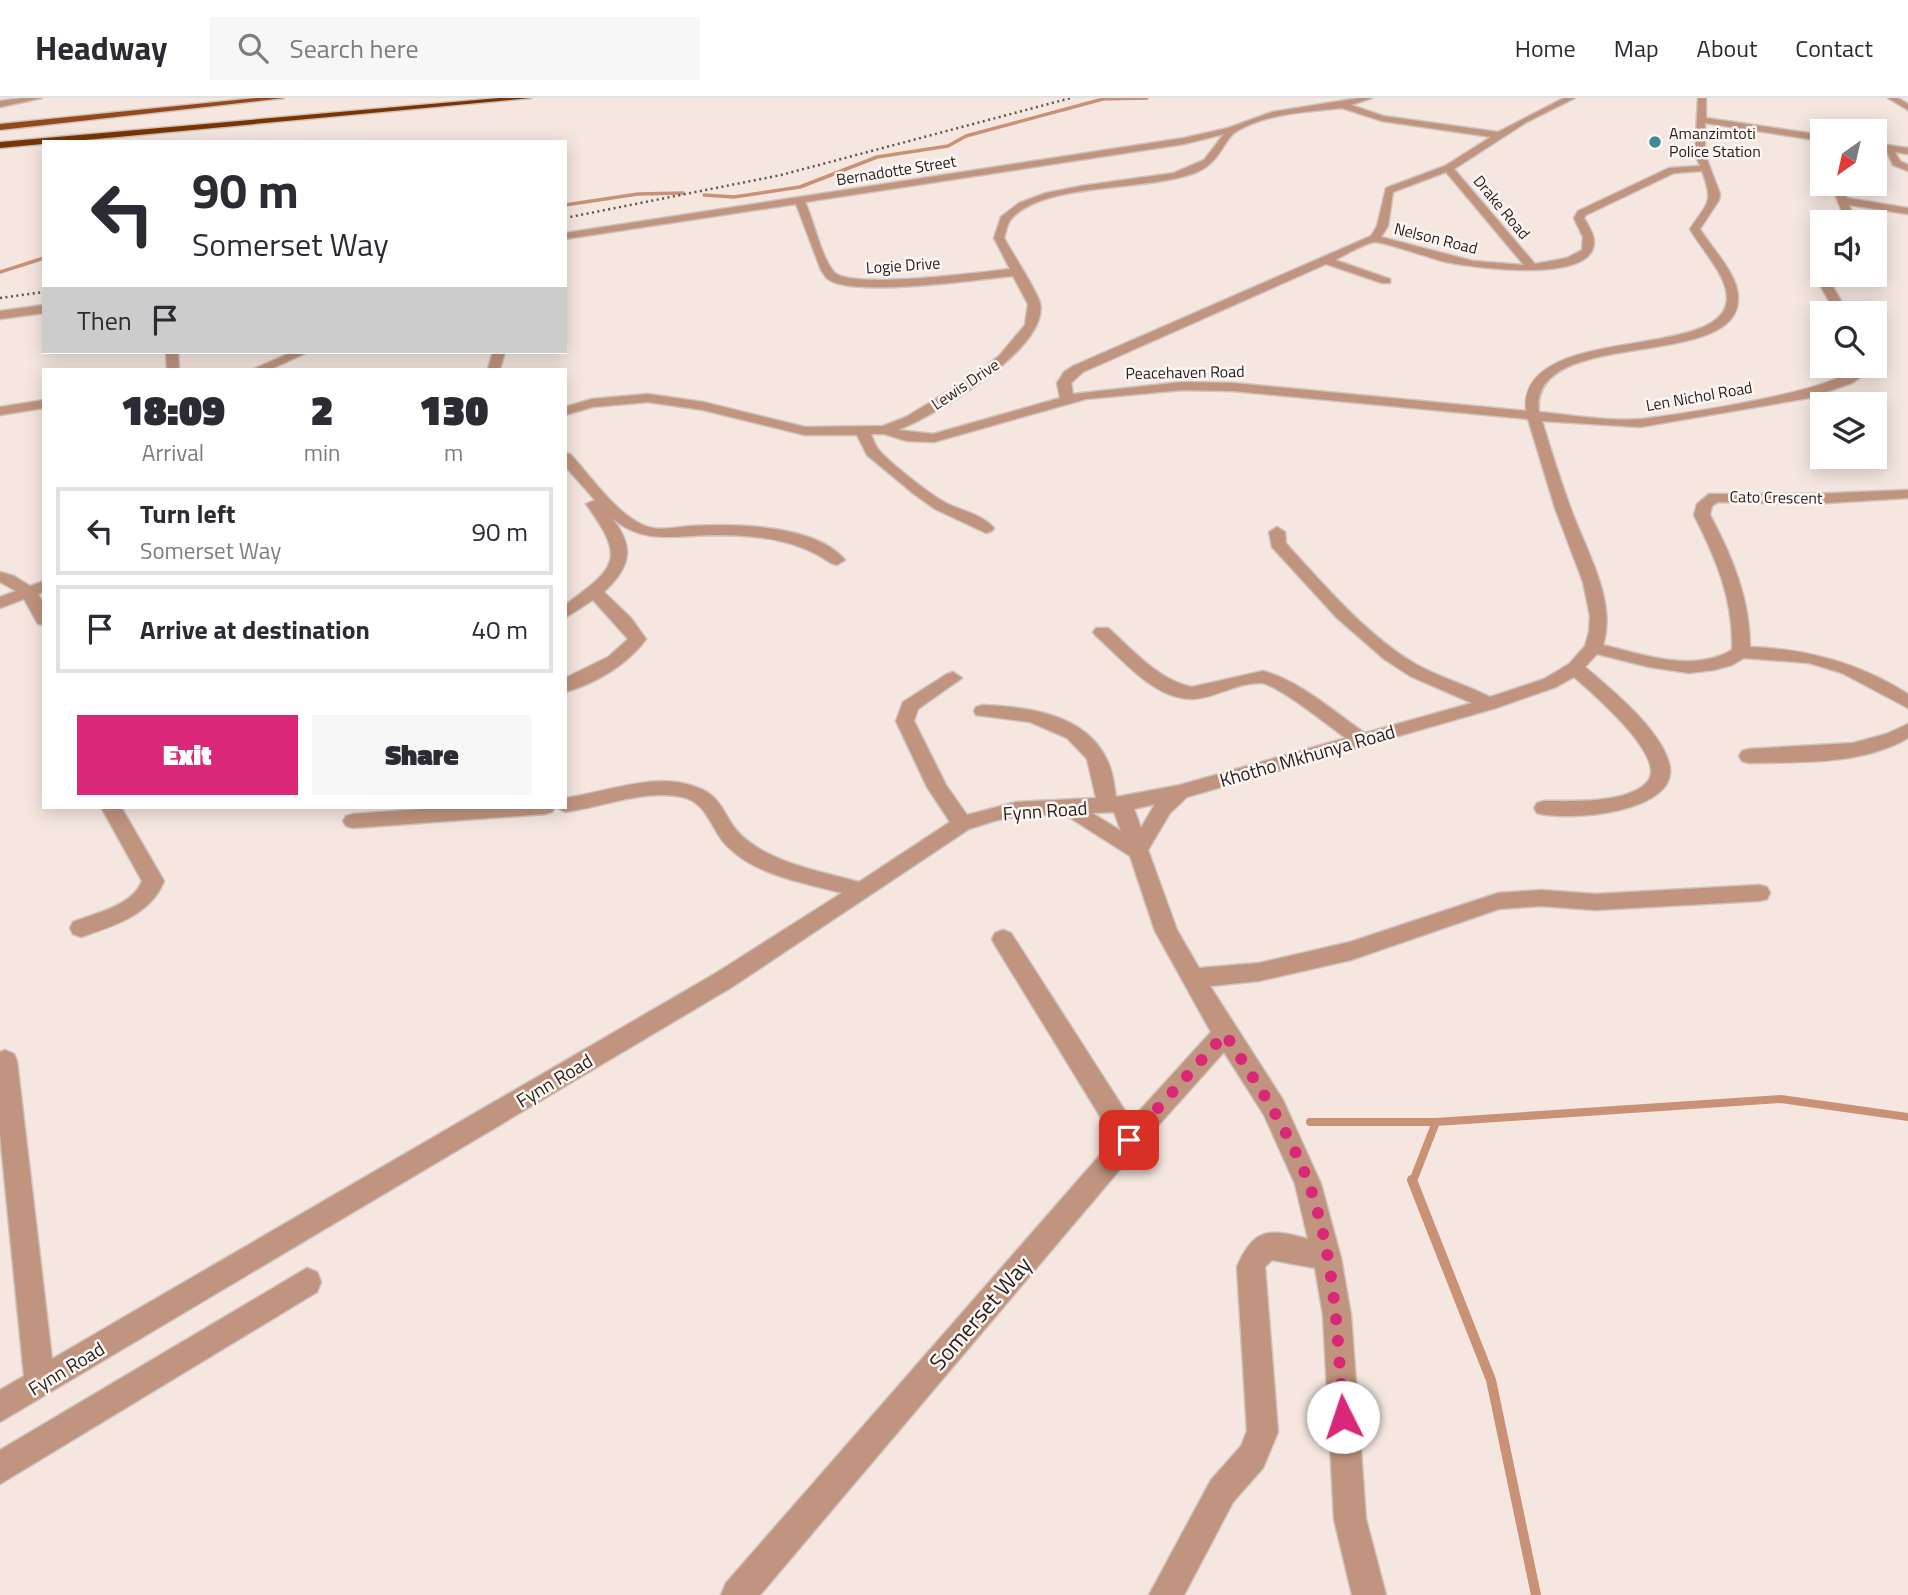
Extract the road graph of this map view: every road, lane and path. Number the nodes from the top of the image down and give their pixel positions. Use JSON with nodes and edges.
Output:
{"nodes":[{"id":1,"x":37,"y":98,"type":"edge"},
{"id":2,"x":280,"y":98,"type":"edge"},
{"id":3,"x":436,"y":98,"type":"edge"},
{"id":4,"x":527,"y":98,"type":"edge"},
{"id":5,"x":1368,"y":98,"type":"edge"},
{"id":6,"x":1571,"y":98,"type":"edge"},
{"id":7,"x":1702,"y":98,"type":"edge"},
{"id":8,"x":1892,"y":98,"type":"edge"},
{"id":9,"x":0,"y":104,"type":"edge"},
{"id":10,"x":1342,"y":104,"type":"junction"},
{"id":11,"x":1908,"y":107,"type":"edge"},
{"id":12,"x":1701,"y":120,"type":"junction"},
{"id":13,"x":0,"y":127,"type":"edge"},
{"id":14,"x":1231,"y":130,"type":"junction"},
{"id":15,"x":1498,"y":135,"type":"junction"},
{"id":16,"x":0,"y":136,"type":"edge"},
{"id":17,"x":1810,"y":138,"type":"edge"},
{"id":18,"x":56,"y":140,"type":"edge"},
{"id":19,"x":42,"y":141,"type":"edge"},
{"id":20,"x":1184,"y":141,"type":"junction"},
{"id":21,"x":0,"y":145,"type":"edge"},
{"id":22,"x":1887,"y":148,"type":"edge"},
{"id":23,"x":1908,"y":151,"type":"edge"},
{"id":24,"x":1887,"y":153,"type":"edge"},
{"id":25,"x":1199,"y":154,"type":"junction"},
{"id":26,"x":1448,"y":168,"type":"junction"},
{"id":27,"x":1707,"y":168,"type":"junction"},
{"id":28,"x":1908,"y":168,"type":"edge"},
{"id":29,"x":1842,"y":196,"type":"edge"},
{"id":30,"x":1844,"y":201,"type":"junction"},
{"id":31,"x":800,"y":202,"type":"junction"},
{"id":32,"x":1847,"y":210,"type":"edge"},
{"id":33,"x":1908,"y":211,"type":"edge"},
{"id":34,"x":567,"y":236,"type":"edge"},
{"id":35,"x":1375,"y":238,"type":"junction"},
{"id":36,"x":1325,"y":260,"type":"junction"},
{"id":37,"x":1532,"y":267,"type":"junction"},
{"id":38,"x":1017,"y":272,"type":"junction"},
{"id":39,"x":1386,"y":281,"type":"dead end"},
{"id":40,"x":42,"y":309,"type":"edge"},
{"id":41,"x":0,"y":315,"type":"edge"},
{"id":42,"x":297,"y":354,"type":"edge"},
{"id":43,"x":262,"y":368,"type":"edge"},
{"id":44,"x":1850,"y":378,"type":"edge"},
{"id":45,"x":1067,"y":399,"type":"junction"},
{"id":46,"x":42,"y":404,"type":"edge"},
{"id":47,"x":567,"y":411,"type":"edge"},
{"id":48,"x":4,"y":412,"type":"edge"},
{"id":49,"x":1533,"y":415,"type":"junction"},
{"id":50,"x":885,"y":430,"type":"junction"},
{"id":51,"x":863,"y":432,"type":"junction"},
{"id":52,"x":567,"y":459,"type":"edge"},
{"id":53,"x":567,"y":472,"type":"edge"},
{"id":54,"x":1908,"y":494,"type":"edge"},
{"id":55,"x":986,"y":528,"type":"dead end"},
{"id":56,"x":1277,"y":532,"type":"dead end"},
{"id":57,"x":837,"y":560,"type":"dead end"},
{"id":58,"x":0,"y":577,"type":"edge"},
{"id":59,"x":42,"y":587,"type":"edge"},
{"id":60,"x":594,"y":591,"type":"junction"},
{"id":61,"x":27,"y":592,"type":"junction"},
{"id":62,"x":0,"y":603,"type":"edge"},
{"id":63,"x":0,"y":611,"type":"edge"},
{"id":64,"x":567,"y":611,"type":"edge"},
{"id":65,"x":42,"y":617,"type":"edge"},
{"id":66,"x":1102,"y":632,"type":"dead end"},
{"id":67,"x":1593,"y":648,"type":"junction"},
{"id":68,"x":1741,"y":652,"type":"junction"},
{"id":69,"x":1575,"y":668,"type":"junction"},
{"id":70,"x":953,"y":678,"type":"dead end"},
{"id":71,"x":567,"y":685,"type":"edge"},
{"id":72,"x":1908,"y":702,"type":"edge"},
{"id":73,"x":1489,"y":704,"type":"junction"},
{"id":74,"x":984,"y":711,"type":"dead end"},
{"id":75,"x":1908,"y":730,"type":"edge"},
{"id":76,"x":1360,"y":739,"type":"junction"},
{"id":77,"x":1749,"y":756,"type":"dead end"},
{"id":78,"x":1180,"y":792,"type":"junction"},
{"id":79,"x":1115,"y":804,"type":"junction"},
{"id":80,"x":567,"y":805,"type":"edge"},
{"id":81,"x":1070,"y":808,"type":"junction"},
{"id":82,"x":1544,"y":808,"type":"dead end"},
{"id":83,"x":112,"y":809,"type":"edge"},
{"id":84,"x":518,"y":809,"type":"edge"},
{"id":85,"x":353,"y":821,"type":"dead end"},
{"id":86,"x":962,"y":824,"type":"junction"},
{"id":87,"x":1137,"y":851,"type":"junction"},
{"id":88,"x":862,"y":891,"type":"junction"},
{"id":89,"x":1759,"y":893,"type":"dead end"},
{"id":90,"x":81,"y":928,"type":"dead end"},
{"id":91,"x":1003,"y":939,"type":"dead end"},
{"id":92,"x":1194,"y":978,"type":"junction"},
{"id":93,"x":1225,"y":1034,"type":"junction"},
{"id":94,"x":5,"y":1061,"type":"dead end"},
{"id":95,"x":1129,"y":1140,"type":"junction"},
{"id":96,"x":1327,"y":1258,"type":"junction"},
{"id":97,"x":307,"y":1282,"type":"dead end"},
{"id":98,"x":40,"y":1383,"type":"junction"},
{"id":99,"x":0,"y":1407,"type":"edge"},
{"id":100,"x":0,"y":1468,"type":"edge"},
{"id":101,"x":738,"y":1595,"type":"edge"},
{"id":102,"x":1166,"y":1595,"type":"edge"},
{"id":103,"x":1368,"y":1595,"type":"edge"}],
"edges":[{"from":1,"to":9,"type":"street"},
{"from":2,"to":13,"type":"main road"},
{"from":3,"to":16,"type":"highway"},
{"from":4,"to":18,"type":"highway"},
{"from":5,"to":10,"type":"street"},
{"from":6,"to":15,"type":"street"},
{"from":7,"to":12,"type":"street"},
{"from":8,"to":11,"type":"street"},
{"from":10,"to":14,"type":"street"},
{"from":10,"to":15,"type":"street"},
{"from":12,"to":17,"type":"street"},
{"from":12,"to":27,"type":"street"},
{"from":14,"to":20,"type":"street","name":"Bernadotte Street"},
{"from":14,"to":25,"type":"street","name":"Lewis Drive"},
{"from":15,"to":26,"type":"street"},
{"from":19,"to":21,"type":"highway"},
{"from":20,"to":25,"type":"street"},
{"from":20,"to":31,"type":"street","name":"Bernadotte Street"},
{"from":22,"to":23,"type":"street"},
{"from":24,"to":28,"type":"street"},
{"from":25,"to":38,"type":"street","name":"Lewis Drive"},
{"from":26,"to":35,"type":"street"},
{"from":26,"to":37,"type":"street","name":"Drake Road"},
{"from":27,"to":37,"type":"street","name":"Nelson Road"},
{"from":27,"to":49,"type":"street"},
{"from":29,"to":30,"type":"street"},
{"from":30,"to":32,"type":"street"},
{"from":30,"to":33,"type":"street"},
{"from":31,"to":34,"type":"street","name":"Bernadotte Street"},
{"from":31,"to":38,"type":"street","name":"Logie Drive"},
{"from":35,"to":36,"type":"street","name":"Nelson Road"},
{"from":35,"to":37,"type":"street","name":"Nelson Road"},
{"from":36,"to":39,"type":"street"},
{"from":36,"to":45,"type":"street","name":"Nelson Road"},
{"from":38,"to":50,"type":"street","name":"Lewis Drive"},
{"from":40,"to":41,"type":"street"},
{"from":42,"to":43,"type":"street"},
{"from":44,"to":49,"type":"street","name":"Len Nichol Road"},
{"from":45,"to":49,"type":"street","name":"Peacehaven Road"},
{"from":45,"to":50,"type":"street","name":"Peacehaven Road"},
{"from":46,"to":48,"type":"street"},
{"from":47,"to":51,"type":"street","name":"Lewis Drive"},
{"from":49,"to":67,"type":"street"},
{"from":50,"to":51,"type":"street","name":"Lewis Drive"},
{"from":51,"to":55,"type":"street"},
{"from":52,"to":57,"type":"street"},
{"from":53,"to":60,"type":"street"},
{"from":54,"to":68,"type":"street","name":"Cato Crescent"},
{"from":56,"to":73,"type":"street"},
{"from":58,"to":61,"type":"street"},
{"from":59,"to":61,"type":"street"},
{"from":60,"to":64,"type":"street"},
{"from":60,"to":71,"type":"street"},
{"from":61,"to":62,"type":"street"},
{"from":61,"to":65,"type":"street"},
{"from":63,"to":65,"type":"street"},
{"from":66,"to":76,"type":"street"},
{"from":67,"to":68,"type":"street"},
{"from":67,"to":69,"type":"street","name":"Khotho Mkhunya Road"},
{"from":68,"to":72,"type":"street"},
{"from":69,"to":73,"type":"street","name":"Khotho Mkhunya Road"},
{"from":69,"to":82,"type":"street"},
{"from":70,"to":86,"type":"street"},
{"from":73,"to":76,"type":"street","name":"Khotho Mkhunya Road"},
{"from":74,"to":79,"type":"street"},
{"from":75,"to":77,"type":"street"},
{"from":76,"to":78,"type":"street","name":"Khotho Mkhunya Road"},
{"from":78,"to":79,"type":"street","name":"Khotho Mkhunya Road"},
{"from":78,"to":87,"type":"street"},
{"from":79,"to":81,"type":"street","name":"Fynn Road"},
{"from":79,"to":87,"type":"street"},
{"from":80,"to":88,"type":"street"},
{"from":81,"to":86,"type":"street","name":"Fynn Road"},
{"from":81,"to":87,"type":"street"},
{"from":83,"to":90,"type":"street"},
{"from":84,"to":85,"type":"street"},
{"from":86,"to":88,"type":"street","name":"Fynn Road"},
{"from":87,"to":92,"type":"street"},
{"from":88,"to":98,"type":"street","name":"Fynn Road"},
{"from":89,"to":92,"type":"street"},
{"from":91,"to":95,"type":"street"},
{"from":92,"to":93,"type":"street"},
{"from":93,"to":95,"type":"street","name":"Somerset Way"},
{"from":93,"to":96,"type":"street"},
{"from":94,"to":98,"type":"street"},
{"from":95,"to":101,"type":"street","name":"Somerset Way"},
{"from":96,"to":102,"type":"street"},
{"from":96,"to":103,"type":"street"},
{"from":97,"to":100,"type":"street"},
{"from":98,"to":99,"type":"street","name":"Fynn Road"}]}
